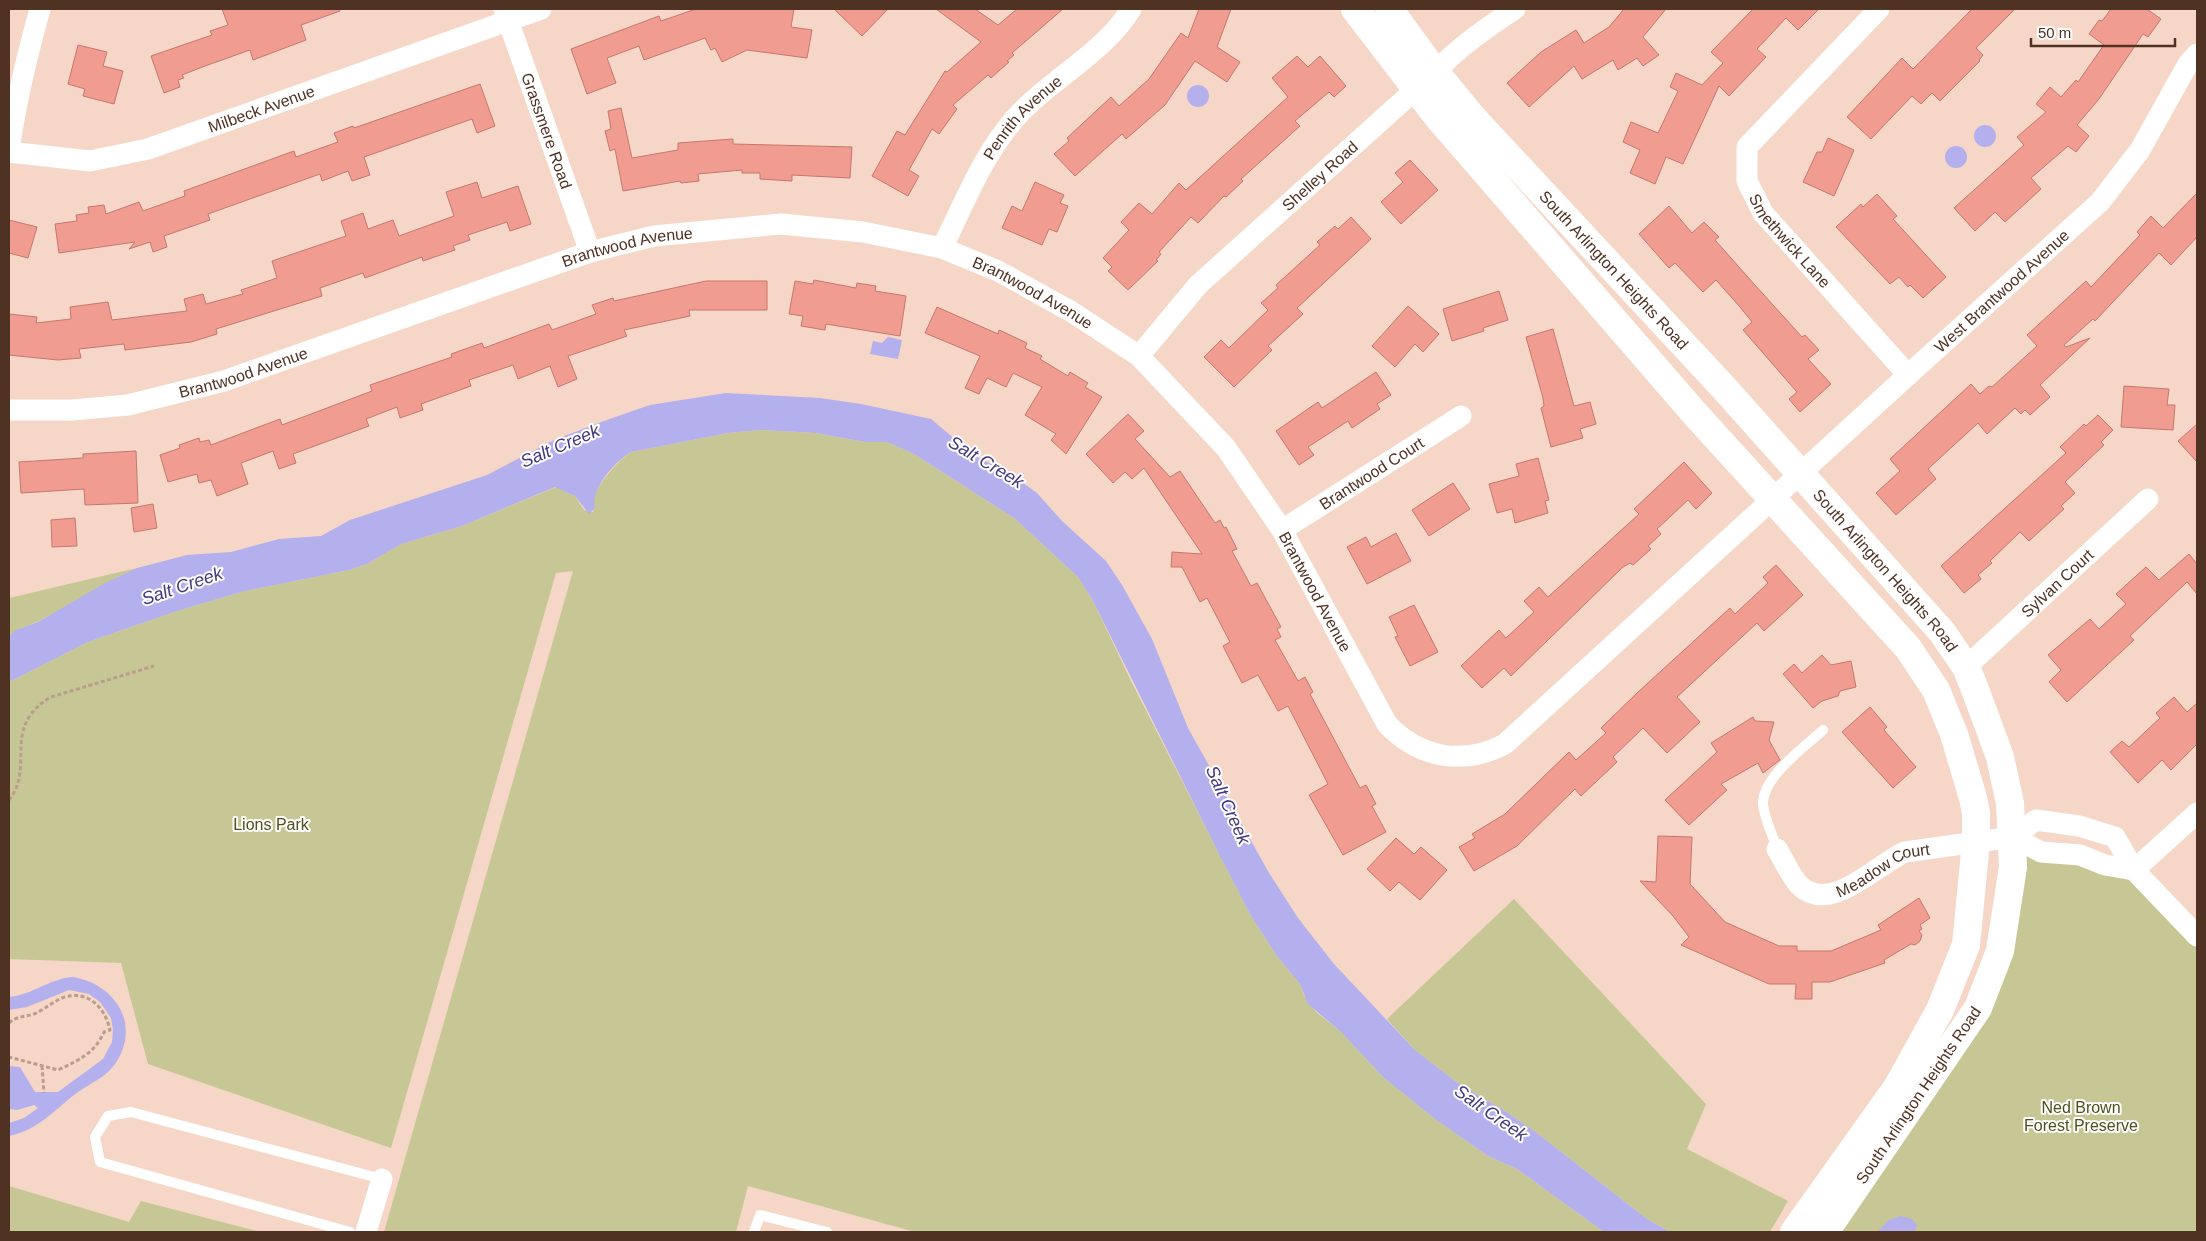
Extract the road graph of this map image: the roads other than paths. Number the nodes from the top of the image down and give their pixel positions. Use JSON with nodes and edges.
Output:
{"nodes":[{"id":1,"x":40,"y":9,"type":"edge"},
{"id":2,"x":541,"y":9,"type":"edge"},
{"id":3,"x":1131,"y":9,"type":"edge"},
{"id":4,"x":1355,"y":9,"type":"edge"},
{"id":5,"x":1389,"y":9,"type":"edge"},
{"id":6,"x":1514,"y":9,"type":"edge"},
{"id":7,"x":1879,"y":9,"type":"edge"},
{"id":8,"x":506,"y":14,"type":"edge"},
{"id":9,"x":2197,"y":54,"type":"edge"},
{"id":10,"x":1435,"y":72,"type":"junction"},
{"id":11,"x":1414,"y":89,"type":"junction"},
{"id":12,"x":9,"y":152,"type":"edge"},
{"id":13,"x":942,"y":248,"type":"junction"},
{"id":14,"x":590,"y":252,"type":"junction"},
{"id":15,"x":1139,"y":356,"type":"junction"},
{"id":16,"x":1908,"y":375,"type":"junction"},
{"id":17,"x":9,"y":410,"type":"edge"},
{"id":18,"x":1461,"y":416,"type":"dead end"},
{"id":19,"x":1801,"y":474,"type":"junction"},
{"id":20,"x":2148,"y":498,"type":"dead end"},
{"id":21,"x":1773,"y":500,"type":"junction"},
{"id":22,"x":1282,"y":530,"type":"junction"},
{"id":23,"x":1966,"y":667,"type":"junction"},
{"id":24,"x":1823,"y":730,"type":"dead end"},
{"id":25,"x":2197,"y":813,"type":"edge"},
{"id":26,"x":2013,"y":837,"type":"junction"},
{"id":27,"x":1976,"y":842,"type":"junction"},
{"id":28,"x":1777,"y":849,"type":"joint"},
{"id":29,"x":2134,"y":870,"type":"junction"},
{"id":30,"x":2197,"y":936,"type":"edge"},
{"id":31,"x":382,"y":1178,"type":"joint"},
{"id":32,"x":350,"y":1232,"type":"edge"},
{"id":33,"x":366,"y":1232,"type":"edge"},
{"id":34,"x":754,"y":1232,"type":"edge"},
{"id":35,"x":827,"y":1232,"type":"edge"},
{"id":36,"x":1794,"y":1232,"type":"edge"},
{"id":37,"x":1825,"y":1232,"type":"edge"}],
"edges":[{"from":1,"to":12,"type":"street"},
{"from":2,"to":8,"type":"street","name":"Milbeck Avenue"},
{"from":3,"to":13,"type":"street","name":"Penrith Avenue"},
{"from":4,"to":11,"type":"main road","name":"South Arlington Heights Road"},
{"from":5,"to":10,"type":"main road","name":"South Arlington Heights Road"},
{"from":6,"to":10,"type":"street","name":"Shelley Road"},
{"from":7,"to":16,"type":"street","name":"Smethwick Lane"},
{"from":8,"to":12,"type":"street","name":"Milbeck Avenue"},
{"from":8,"to":14,"type":"street","name":"Grassmere Road"},
{"from":9,"to":16,"type":"street","name":"West Brantwood Avenue"},
{"from":10,"to":11,"type":"street","name":"Shelley Road"},
{"from":10,"to":19,"type":"main road","name":"South Arlington Heights Road"},
{"from":11,"to":15,"type":"street","name":"Shelley Road"},
{"from":11,"to":21,"type":"main road","name":"South Arlington Heights Road"},
{"from":13,"to":14,"type":"street","name":"Brantwood Avenue"},
{"from":13,"to":15,"type":"street","name":"Brantwood Avenue"},
{"from":14,"to":17,"type":"street","name":"Brantwood Avenue"},
{"from":15,"to":22,"type":"street","name":"Brantwood Avenue"},
{"from":16,"to":19,"type":"street","name":"West Brantwood Avenue"},
{"from":18,"to":22,"type":"street","name":"Brantwood Court"},
{"from":19,"to":21,"type":"street","name":"West Brantwood Avenue"},
{"from":19,"to":23,"type":"main road","name":"South Arlington Heights Road"},
{"from":20,"to":23,"type":"street","name":"Sylvan Court"},
{"from":21,"to":22,"type":"street","name":"Brantwood Avenue"},
{"from":21,"to":27,"type":"main road","name":"South Arlington Heights Road"},
{"from":23,"to":26,"type":"main road","name":"South Arlington Heights Road"},
{"from":24,"to":28,"type":"lane"},
{"from":25,"to":29,"type":"street"},
{"from":26,"to":27,"type":"street","name":"Meadow Court"},
{"from":26,"to":29,"type":"street"},
{"from":26,"to":29,"type":"street"},
{"from":26,"to":37,"type":"main road","name":"South Arlington Heights Road"},
{"from":27,"to":28,"type":"street","name":"Meadow Court"},
{"from":27,"to":36,"type":"main road","name":"South Arlington Heights Road"},
{"from":29,"to":30,"type":"street"},
{"from":31,"to":32,"type":"lane"},
{"from":31,"to":33,"type":"street"},
{"from":34,"to":35,"type":"lane"}]}
